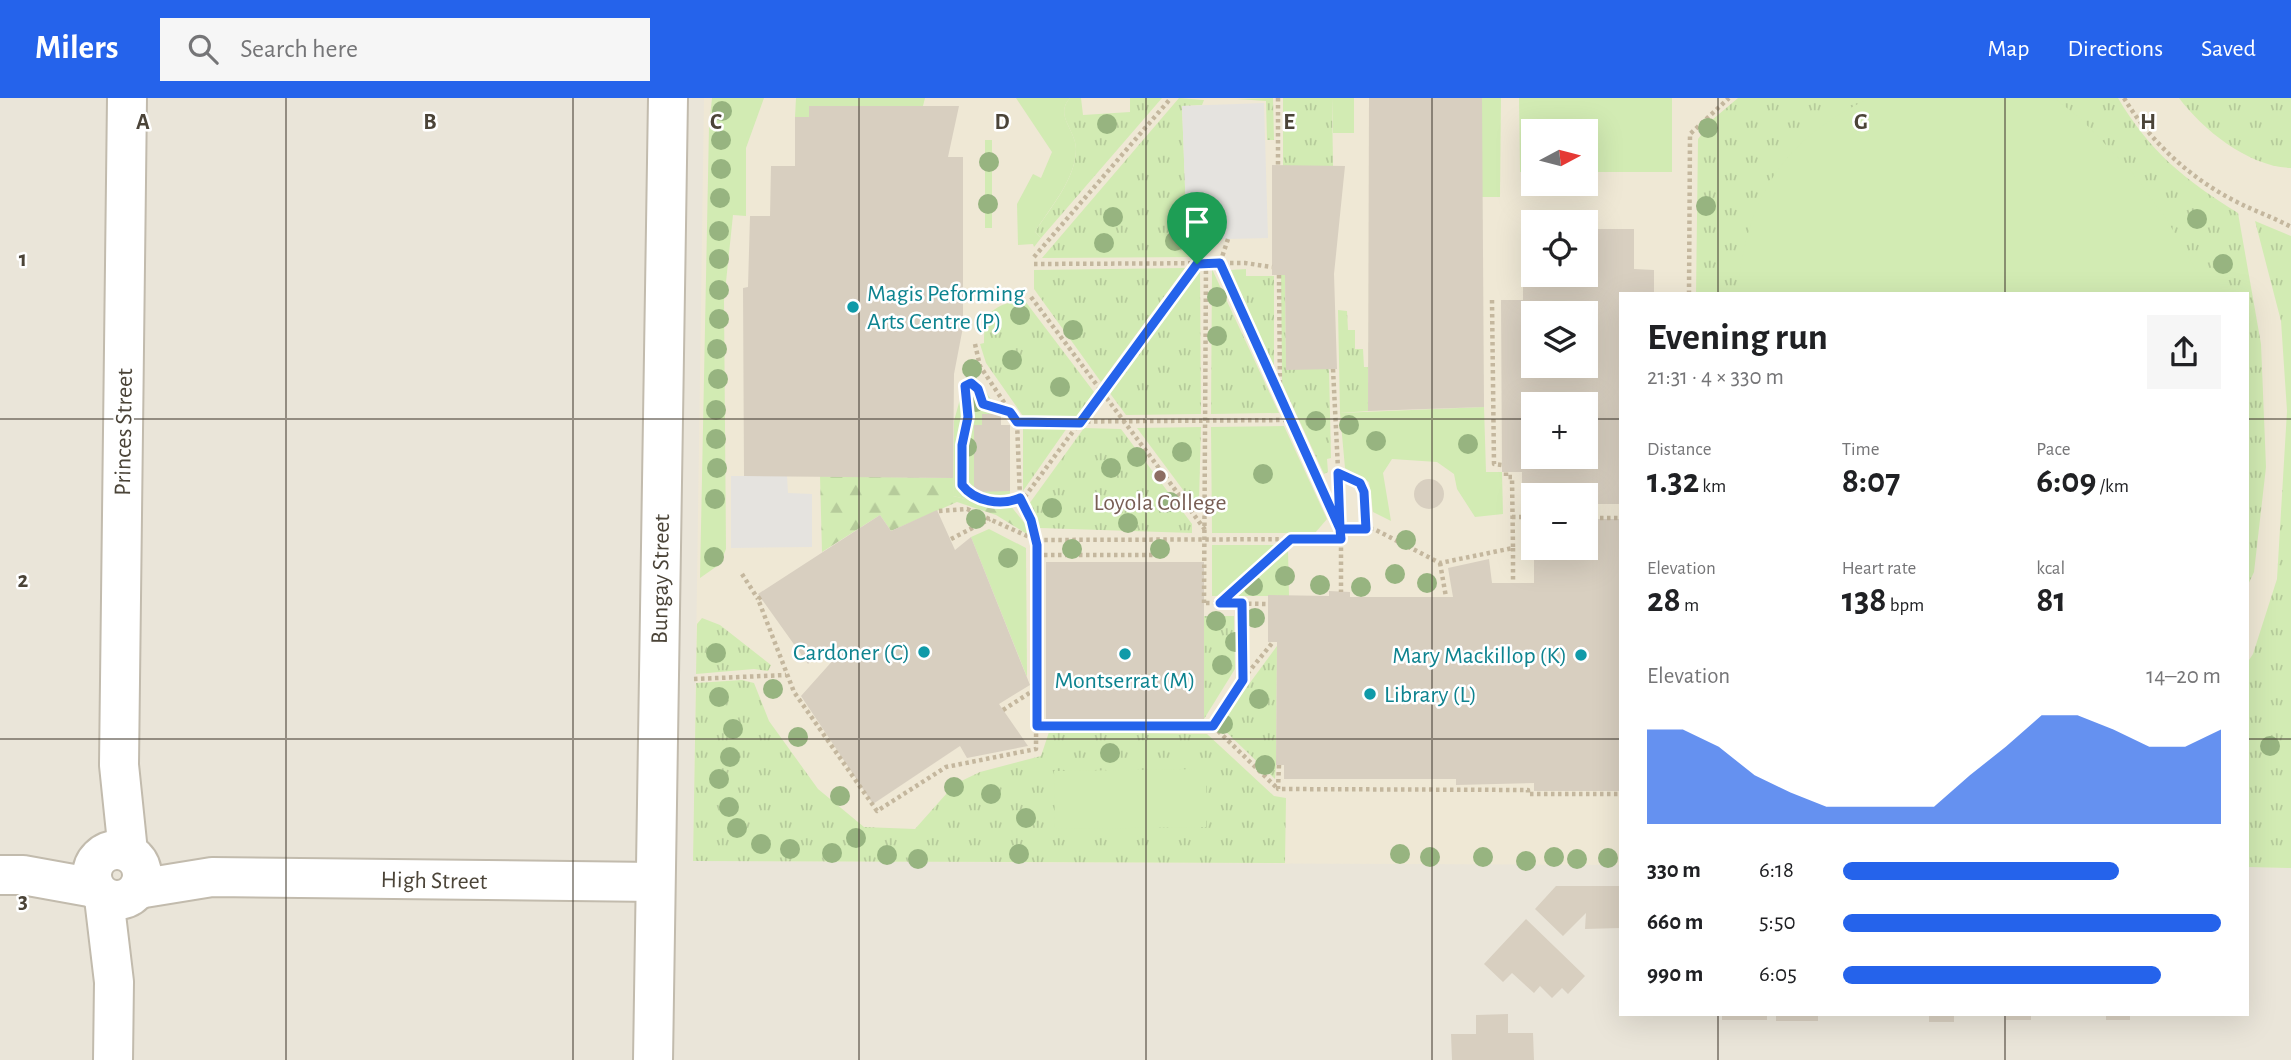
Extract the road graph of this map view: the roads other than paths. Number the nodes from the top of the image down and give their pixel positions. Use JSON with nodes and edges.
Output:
{"nodes":[{"id":1,"x":127,"y":98,"type":"edge"},
{"id":2,"x":668,"y":98,"type":"edge"},
{"id":3,"x":11,"y":875,"type":"edge"},
{"id":4,"x":117,"y":875,"type":"junction"},
{"id":5,"x":655,"y":882,"type":"junction"},
{"id":6,"x":113,"y":1060,"type":"edge"},
{"id":7,"x":653,"y":1060,"type":"edge"}],
"edges":[{"from":1,"to":4,"type":"street","name":"Princes Street"},
{"from":2,"to":5,"type":"street","name":"Bungay Street"},
{"from":3,"to":4,"type":"street","name":"High Street"},
{"from":4,"to":5,"type":"street","name":"High Street"},
{"from":4,"to":6,"type":"street","name":"Princes Street"},
{"from":5,"to":7,"type":"street","name":"Bungay Street"}]}
